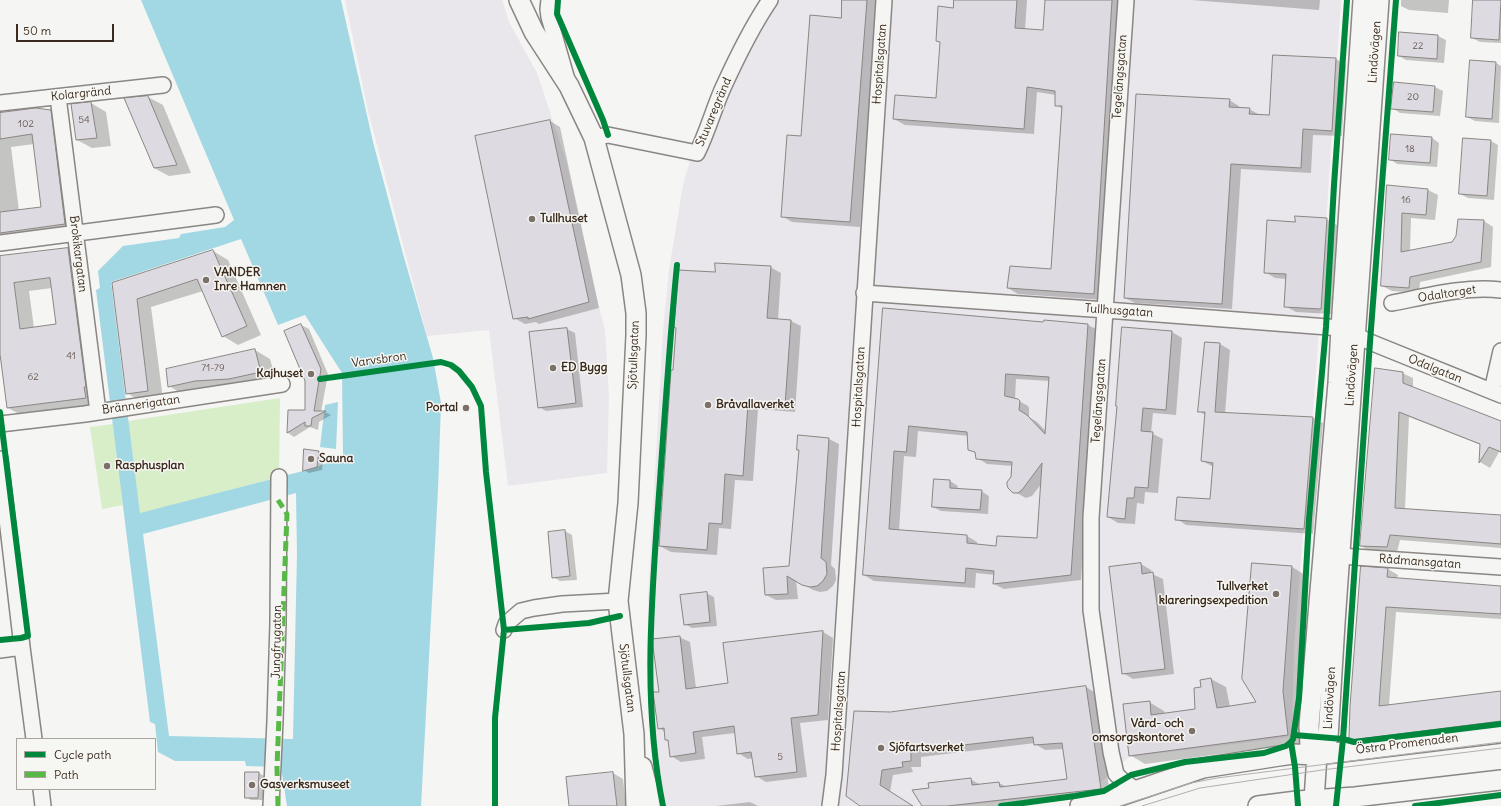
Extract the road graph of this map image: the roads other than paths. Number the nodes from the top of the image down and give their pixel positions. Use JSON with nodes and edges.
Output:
{"nodes":[{"id":1,"x":549,"y":0,"type":"edge"},
{"id":2,"x":770,"y":0,"type":"edge"},
{"id":3,"x":884,"y":0,"type":"edge"},
{"id":4,"x":1126,"y":0,"type":"edge"},
{"id":5,"x":1363,"y":0,"type":"edge"},
{"id":6,"x":1379,"y":0,"type":"edge"},
{"id":7,"x":524,"y":2,"type":"edge"},
{"id":8,"x":163,"y":85,"type":"dead end"},
{"id":9,"x":569,"y":86,"type":"junction"},
{"id":10,"x":58,"y":96,"type":"junction"},
{"id":11,"x":0,"y":103,"type":"edge"},
{"id":12,"x":594,"y":138,"type":"junction"},
{"id":13,"x":216,"y":215,"type":"dead end"},
{"id":14,"x":76,"y":233,"type":"junction"},
{"id":15,"x":0,"y":243,"type":"edge"},
{"id":16,"x":1501,"y":290,"type":"edge"},
{"id":17,"x":864,"y":293,"type":"junction"},
{"id":18,"x":1392,"y":303,"type":"dead end"},
{"id":19,"x":1106,"y":310,"type":"junction"},
{"id":20,"x":1355,"y":335,"type":"junction"},
{"id":21,"x":1501,"y":351,"type":"edge"},
{"id":22,"x":282,"y":384,"type":"dead end"},
{"id":23,"x":1496,"y":393,"type":"edge"},
{"id":24,"x":103,"y":411,"type":"junction"},
{"id":25,"x":0,"y":424,"type":"edge"},
{"id":26,"x":0,"y":459,"type":"edge"},
{"id":27,"x":279,"y":477,"type":"dead end"},
{"id":28,"x":1340,"y":556,"type":"junction"},
{"id":29,"x":1501,"y":567,"type":"edge"},
{"id":30,"x":618,"y":601,"type":"junction"},
{"id":31,"x":504,"y":630,"type":"dead end"},
{"id":32,"x":22,"y":648,"type":"junction"},
{"id":33,"x":0,"y":650,"type":"edge"},
{"id":34,"x":1501,"y":733,"type":"edge"},
{"id":35,"x":634,"y":734,"type":"junction"},
{"id":36,"x":34,"y":738,"type":"edge"},
{"id":37,"x":1318,"y":755,"type":"junction"},
{"id":38,"x":834,"y":775,"type":"junction"},
{"id":39,"x":1501,"y":780,"type":"edge"},
{"id":40,"x":41,"y":790,"type":"edge"},
{"id":41,"x":1136,"y":790,"type":"junction"},
{"id":42,"x":1314,"y":803,"type":"edge"},
{"id":43,"x":43,"y":806,"type":"edge"},
{"id":44,"x":271,"y":806,"type":"edge"},
{"id":45,"x":636,"y":806,"type":"edge"},
{"id":46,"x":652,"y":806,"type":"edge"},
{"id":47,"x":830,"y":806,"type":"edge"},
{"id":48,"x":839,"y":806,"type":"edge"},
{"id":49,"x":1080,"y":806,"type":"edge"},
{"id":50,"x":1258,"y":806,"type":"edge"}],
"edges":[{"from":1,"to":9,"type":"street"},
{"from":2,"to":12,"type":"street","name":"Stuvaregränd"},
{"from":3,"to":17,"type":"street","name":"Hospitalsgatan"},
{"from":4,"to":19,"type":"street","name":"Tegelängsgatan"},
{"from":5,"to":20,"type":"main road","name":"Lindövägen"},
{"from":6,"to":20,"type":"main road","name":"Lindövägen"},
{"from":7,"to":9,"type":"main road","name":"Sjötullsgatan"},
{"from":8,"to":10,"type":"street","name":"Kolargränd"},
{"from":9,"to":12,"type":"main road","name":"Sjötullsgatan"},
{"from":10,"to":11,"type":"street","name":"Kolargränd"},
{"from":10,"to":14,"type":"street","name":"Brokikargatan"},
{"from":12,"to":30,"type":"main road","name":"Sjötullsgatan"},
{"from":13,"to":14,"type":"street"},
{"from":14,"to":15,"type":"street"},
{"from":14,"to":24,"type":"street","name":"Brokikargatan"},
{"from":16,"to":18,"type":"street","name":"Odaltorget"},
{"from":17,"to":19,"type":"street","name":"Tullhusgatan"},
{"from":17,"to":38,"type":"street","name":"Hospitalsgatan"},
{"from":19,"to":20,"type":"street","name":"Tullhusgatan"},
{"from":19,"to":41,"type":"street","name":"Tegelängsgatan"},
{"from":20,"to":23,"type":"street","name":"Odalgatan"},
{"from":20,"to":28,"type":"main road","name":"Lindövägen"},
{"from":20,"to":37,"type":"main road","name":"Lindövägen"},
{"from":21,"to":23,"type":"street"},
{"from":22,"to":24,"type":"street","name":"Brännerigatan"},
{"from":24,"to":25,"type":"street","name":"Brännerigatan"},
{"from":26,"to":32,"type":"street"},
{"from":27,"to":44,"type":"street","name":"Jungfrugatan"},
{"from":28,"to":29,"type":"street","name":"Rådmansgatan"},
{"from":28,"to":37,"type":"main road","name":"Lindövägen"},
{"from":30,"to":31,"type":"street"},
{"from":30,"to":35,"type":"main road","name":"Sjötullsgatan"},
{"from":32,"to":33,"type":"street"},
{"from":32,"to":36,"type":"street"},
{"from":34,"to":37,"type":"main road","name":"Östra Promenaden"},
{"from":35,"to":45,"type":"main road","name":"Sjötullsgatan"},
{"from":35,"to":46,"type":"main road","name":"Sjötullsgatan"},
{"from":37,"to":41,"type":"main road","name":"Östra Promenaden"},
{"from":37,"to":42,"type":"main road"},
{"from":38,"to":47,"type":"street","name":"Hospitalsgatan"},
{"from":38,"to":48,"type":"street","name":"Hospitalsgatan"},
{"from":39,"to":42,"type":"main road"},
{"from":40,"to":43,"type":"street"},
{"from":41,"to":49,"type":"main road","name":"Östra Promenaden"},
{"from":42,"to":50,"type":"main road"}]}
